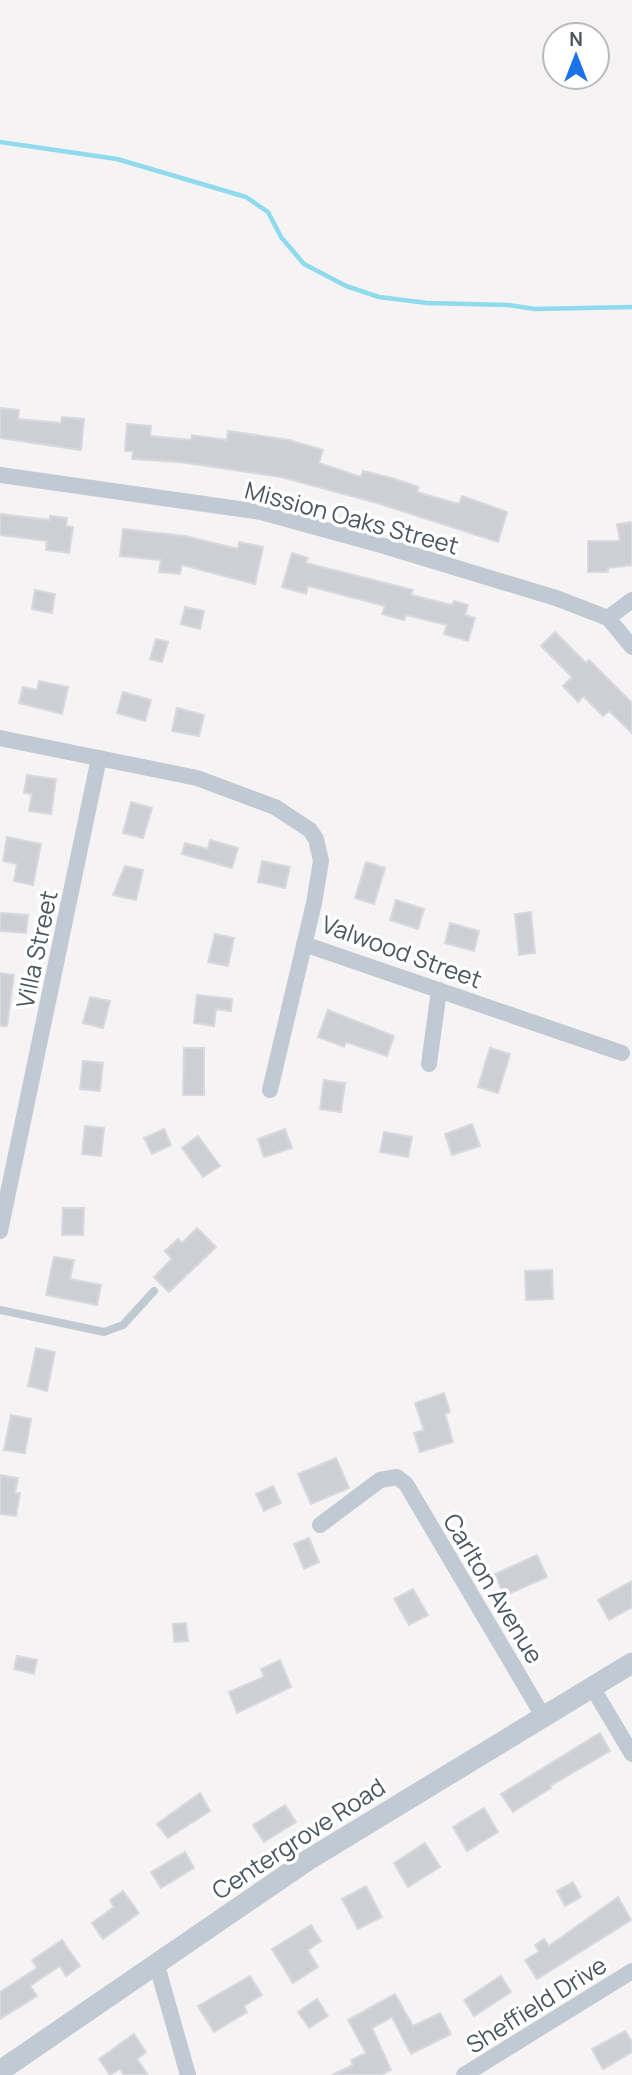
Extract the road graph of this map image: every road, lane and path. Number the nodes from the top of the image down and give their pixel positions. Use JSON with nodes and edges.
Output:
{"nodes":[{"id":1,"x":0,"y":475,"type":"edge"},
{"id":2,"x":632,"y":600,"type":"edge"},
{"id":3,"x":608,"y":618,"type":"junction"},
{"id":4,"x":632,"y":647,"type":"edge"},
{"id":5,"x":0,"y":738,"type":"edge"},
{"id":6,"x":99,"y":758,"type":"junction"},
{"id":7,"x":304,"y":944,"type":"junction"},
{"id":8,"x":439,"y":990,"type":"junction"},
{"id":9,"x":622,"y":1054,"type":"dead end"},
{"id":10,"x":429,"y":1064,"type":"dead end"},
{"id":11,"x":270,"y":1090,"type":"dead end"},
{"id":12,"x":0,"y":1231,"type":"edge"},
{"id":13,"x":154,"y":1291,"type":"dead end"},
{"id":14,"x":0,"y":1310,"type":"edge"},
{"id":15,"x":320,"y":1525,"type":"dead end"},
{"id":16,"x":632,"y":1663,"type":"edge"},
{"id":17,"x":592,"y":1687,"type":"junction"},
{"id":18,"x":543,"y":1716,"type":"junction"},
{"id":19,"x":632,"y":1754,"type":"edge"},
{"id":20,"x":156,"y":1962,"type":"junction"},
{"id":21,"x":632,"y":1971,"type":"edge"},
{"id":22,"x":0,"y":2071,"type":"edge"},
{"id":23,"x":188,"y":2075,"type":"edge"},
{"id":24,"x":464,"y":2075,"type":"edge"}],
"edges":[{"from":1,"to":3,"type":"street","name":"Mission Oaks Street"},
{"from":2,"to":3,"type":"street"},
{"from":3,"to":4,"type":"street","name":"Mission Oaks Street"},
{"from":5,"to":6,"type":"street","name":"Valwood Street"},
{"from":6,"to":7,"type":"street","name":"Valwood Street"},
{"from":6,"to":12,"type":"street","name":"Villa Street"},
{"from":7,"to":8,"type":"street","name":"Valwood Street"},
{"from":7,"to":11,"type":"street"},
{"from":8,"to":9,"type":"street","name":"Valwood Street"},
{"from":8,"to":10,"type":"street"},
{"from":13,"to":14,"type":"lane"},
{"from":15,"to":18,"type":"street","name":"Carlton Avenue"},
{"from":16,"to":17,"type":"street","name":"Centergrove Road"},
{"from":17,"to":18,"type":"street","name":"Centergrove Road"},
{"from":17,"to":19,"type":"street"},
{"from":18,"to":20,"type":"street","name":"Centergrove Road"},
{"from":20,"to":22,"type":"street","name":"Centergrove Road"},
{"from":20,"to":23,"type":"street"},
{"from":21,"to":24,"type":"street","name":"Sheffield Drive"}]}
